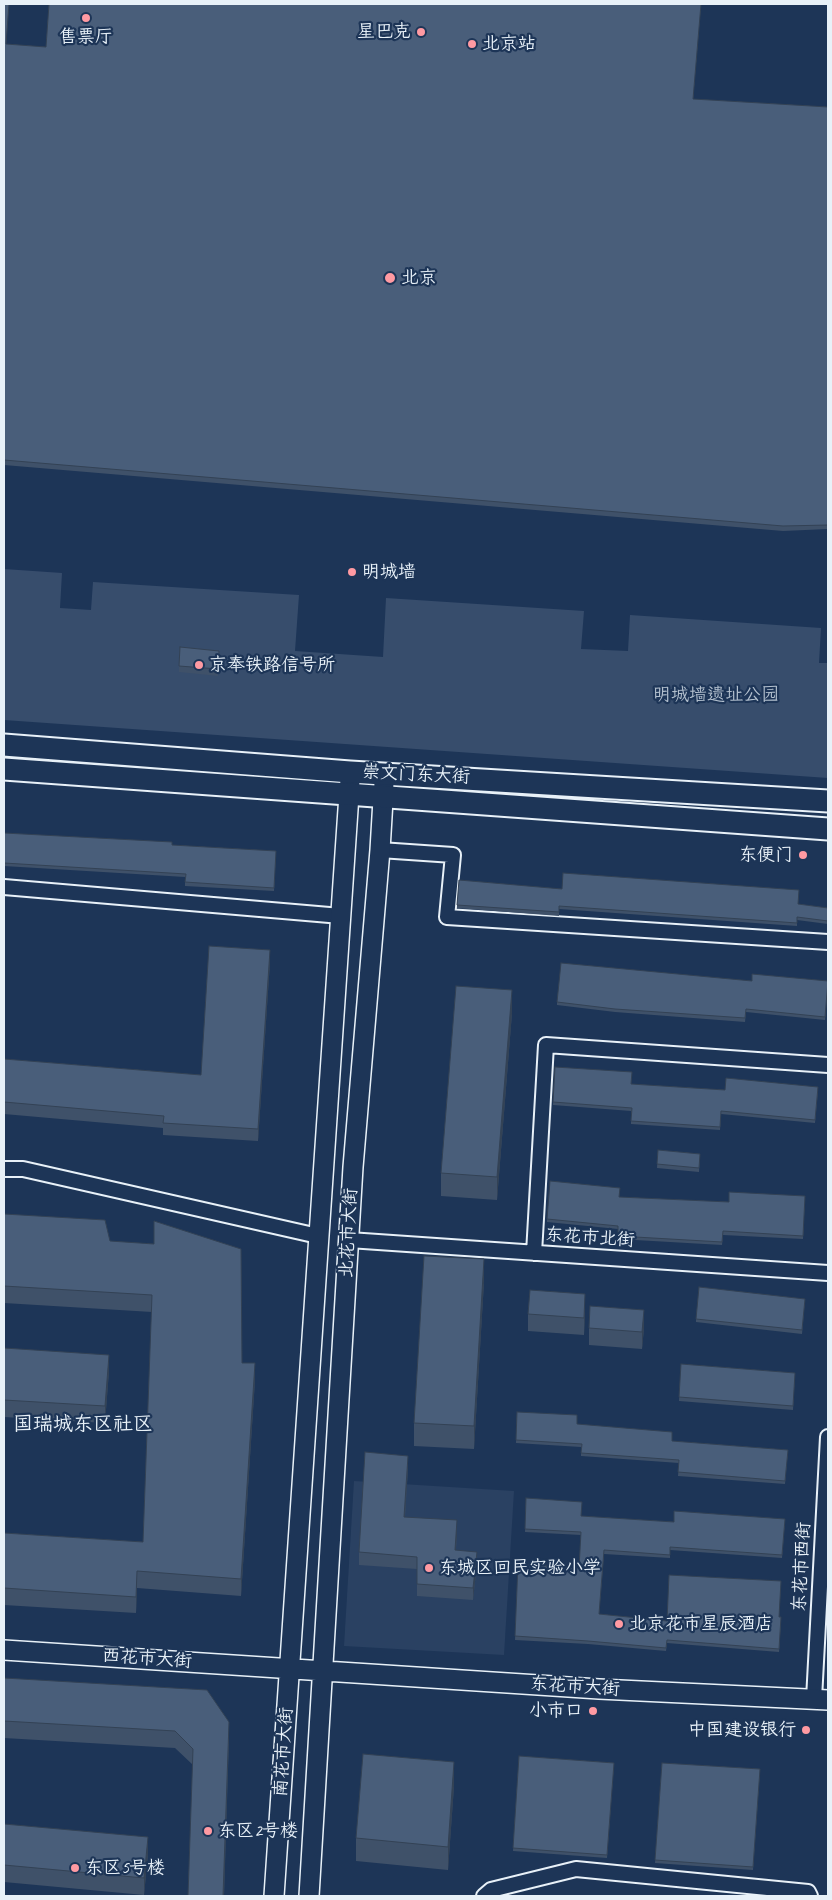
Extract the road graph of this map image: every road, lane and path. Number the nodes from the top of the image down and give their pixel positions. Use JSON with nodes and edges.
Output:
{"nodes":[{"id":1,"x":4,"y":746,"type":"edge"},
{"id":2,"x":4,"y":768,"type":"edge"},
{"id":3,"x":350,"y":772,"type":"junction"},
{"id":4,"x":384,"y":774,"type":"junction"},
{"id":5,"x":349,"y":793,"type":"junction"},
{"id":6,"x":383,"y":795,"type":"junction"},
{"id":7,"x":828,"y":801,"type":"edge"},
{"id":8,"x":828,"y":829,"type":"edge"},
{"id":9,"x":380,"y":850,"type":"junction"},
{"id":10,"x":4,"y":887,"type":"edge"},
{"id":11,"x":341,"y":916,"type":"junction"},
{"id":12,"x":828,"y":942,"type":"edge"},
{"id":13,"x":828,"y":1065,"type":"edge"},
{"id":14,"x":4,"y":1169,"type":"edge"},
{"id":15,"x":318,"y":1236,"type":"junction"},
{"id":16,"x":349,"y":1240,"type":"junction"},
{"id":17,"x":534,"y":1253,"type":"junction"},
{"id":18,"x":828,"y":1273,"type":"edge"},
{"id":19,"x":828,"y":1437,"type":"edge"},
{"id":20,"x":824,"y":1591,"type":"edge"},
{"id":21,"x":4,"y":1650,"type":"edge"},
{"id":22,"x":290,"y":1668,"type":"junction"},
{"id":23,"x":321,"y":1670,"type":"junction"},
{"id":24,"x":821,"y":1700,"type":"edge"},
{"id":25,"x":274,"y":1896,"type":"edge"},
{"id":26,"x":309,"y":1896,"type":"edge"},
{"id":27,"x":484,"y":1896,"type":"edge"},
{"id":28,"x":810,"y":1896,"type":"edge"}],
"edges":[{"from":1,"to":3,"type":"main road","name":"崇文门东大街"},
{"from":2,"to":5,"type":"main road","name":"崇文门东大街"},
{"from":3,"to":4,"type":"main road","name":"崇文门东大街"},
{"from":3,"to":5,"type":"main road","name":"北花市大街"},
{"from":4,"to":6,"type":"main road","name":"北花市大街"},
{"from":4,"to":7,"type":"main road","name":"崇文门东大街"},
{"from":5,"to":6,"type":"main road","name":"崇文门东大街"},
{"from":5,"to":11,"type":"main road","name":"北花市大街"},
{"from":6,"to":8,"type":"main road","name":"崇文门东大街"},
{"from":6,"to":9,"type":"main road","name":"北花市大街"},
{"from":9,"to":12,"type":"street"},
{"from":9,"to":16,"type":"main road","name":"北花市大街"},
{"from":10,"to":11,"type":"street"},
{"from":11,"to":15,"type":"main road","name":"北花市大街"},
{"from":13,"to":17,"type":"street"},
{"from":14,"to":15,"type":"street"},
{"from":15,"to":22,"type":"main road","name":"北花市大街"},
{"from":16,"to":17,"type":"street","name":"东花市北街"},
{"from":16,"to":23,"type":"main road","name":"北花市大街"},
{"from":17,"to":18,"type":"street","name":"东花市北街"},
{"from":19,"to":20,"type":"street","name":"东花市西街"},
{"from":20,"to":24,"type":"street","name":"东花市西街"},
{"from":21,"to":22,"type":"main road","name":"西花市大街"},
{"from":22,"to":23,"type":"main road","name":"西花市大街"},
{"from":22,"to":25,"type":"main road","name":"南花市大街"},
{"from":23,"to":24,"type":"main road","name":"东花市大街"},
{"from":23,"to":26,"type":"main road","name":"南花市大街"},
{"from":27,"to":28,"type":"street"}]}
